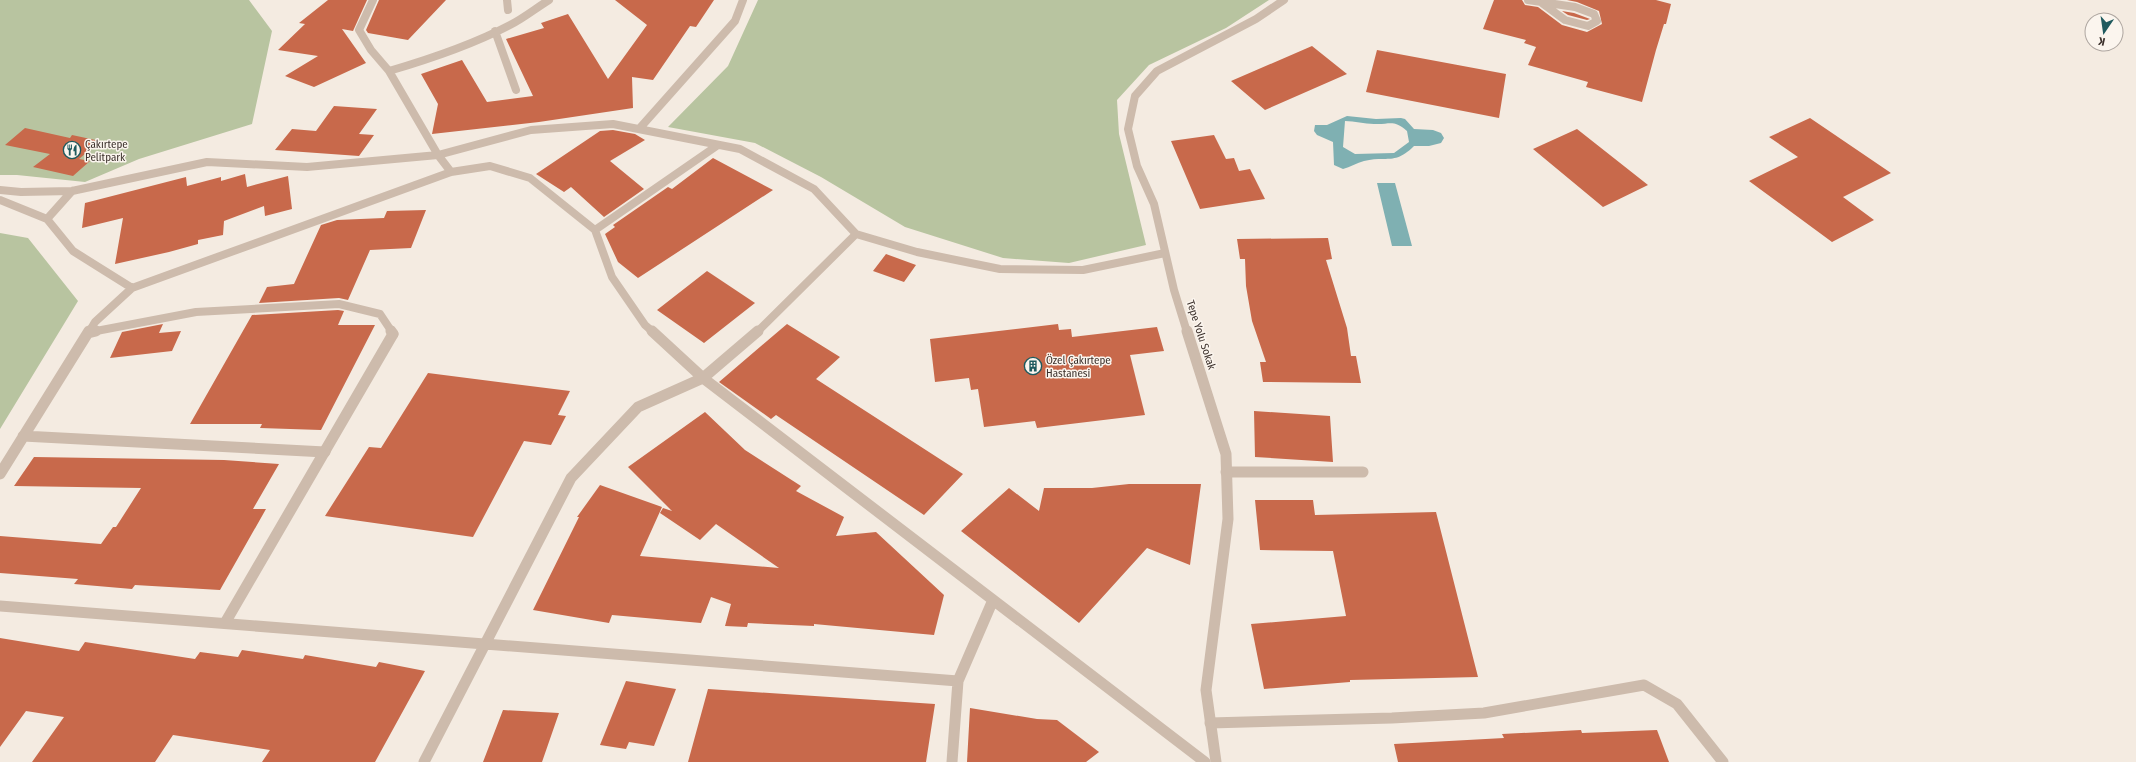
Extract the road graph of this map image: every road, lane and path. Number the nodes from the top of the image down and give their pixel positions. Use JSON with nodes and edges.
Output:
{"nodes":[{"id":1,"x":373,"y":0,"type":"edge"},
{"id":2,"x":507,"y":0,"type":"edge"},
{"id":3,"x":549,"y":0,"type":"edge"},
{"id":4,"x":743,"y":0,"type":"edge"},
{"id":5,"x":1284,"y":0,"type":"edge"},
{"id":6,"x":1528,"y":0,"type":"edge"},
{"id":7,"x":1542,"y":3,"type":"junction"},
{"id":8,"x":508,"y":10,"type":"dead end"},
{"id":9,"x":495,"y":31,"type":"junction"},
{"id":10,"x":389,"y":72,"type":"junction"},
{"id":11,"x":516,"y":90,"type":"dead end"},
{"id":12,"x":639,"y":130,"type":"junction"},
{"id":13,"x":718,"y":145,"type":"junction"},
{"id":14,"x":438,"y":155,"type":"junction"},
{"id":15,"x":451,"y":172,"type":"junction"},
{"id":16,"x":0,"y":190,"type":"edge"},
{"id":17,"x":72,"y":191,"type":"junction"},
{"id":18,"x":0,"y":200,"type":"edge"},
{"id":19,"x":47,"y":219,"type":"junction"},
{"id":20,"x":595,"y":230,"type":"junction"},
{"id":21,"x":856,"y":234,"type":"junction"},
{"id":22,"x":1165,"y":253,"type":"junction"},
{"id":23,"x":132,"y":288,"type":"junction"},
{"id":24,"x":88,"y":333,"type":"junction"},
{"id":25,"x":703,"y":378,"type":"junction"},
{"id":26,"x":24,"y":436,"type":"junction"},
{"id":27,"x":325,"y":452,"type":"junction"},
{"id":28,"x":1226,"y":472,"type":"junction"},
{"id":29,"x":1363,"y":472,"type":"dead end"},
{"id":30,"x":0,"y":474,"type":"edge"},
{"id":31,"x":993,"y":600,"type":"junction"},
{"id":32,"x":0,"y":606,"type":"edge"},
{"id":33,"x":225,"y":624,"type":"junction"},
{"id":34,"x":484,"y":644,"type":"junction"},
{"id":35,"x":958,"y":681,"type":"junction"},
{"id":36,"x":1210,"y":723,"type":"junction"},
{"id":37,"x":424,"y":762,"type":"edge"},
{"id":38,"x":952,"y":762,"type":"edge"},
{"id":39,"x":1205,"y":762,"type":"edge"},
{"id":40,"x":1216,"y":762,"type":"edge"},
{"id":41,"x":1723,"y":762,"type":"edge"}],
"edges":[{"from":1,"to":10,"type":"street"},
{"from":2,"to":8,"type":"street"},
{"from":3,"to":9,"type":"street"},
{"from":4,"to":12,"type":"street"},
{"from":5,"to":22,"type":"street","name":"Tepe Yolu Sokak"},
{"from":6,"to":7,"type":"street"},
{"from":7,"to":7,"type":"street"},
{"from":9,"to":10,"type":"street"},
{"from":9,"to":11,"type":"street"},
{"from":10,"to":14,"type":"street"},
{"from":12,"to":13,"type":"street"},
{"from":12,"to":14,"type":"street"},
{"from":13,"to":20,"type":"street"},
{"from":13,"to":21,"type":"street"},
{"from":14,"to":15,"type":"street"},
{"from":14,"to":17,"type":"street"},
{"from":15,"to":20,"type":"street"},
{"from":15,"to":23,"type":"street"},
{"from":16,"to":17,"type":"street"},
{"from":17,"to":19,"type":"street"},
{"from":18,"to":19,"type":"street"},
{"from":19,"to":23,"type":"street"},
{"from":20,"to":25,"type":"street"},
{"from":21,"to":22,"type":"street"},
{"from":21,"to":25,"type":"street"},
{"from":22,"to":28,"type":"street","name":"Tepe Yolu Sokak"},
{"from":23,"to":24,"type":"street"},
{"from":24,"to":26,"type":"street"},
{"from":24,"to":27,"type":"street"},
{"from":25,"to":31,"type":"street"},
{"from":25,"to":34,"type":"street"},
{"from":26,"to":27,"type":"street"},
{"from":26,"to":30,"type":"street"},
{"from":27,"to":33,"type":"street"},
{"from":28,"to":29,"type":"street"},
{"from":28,"to":36,"type":"street","name":"Tepe Yolu Sokak"},
{"from":31,"to":35,"type":"street"},
{"from":31,"to":39,"type":"street"},
{"from":32,"to":33,"type":"street"},
{"from":33,"to":34,"type":"street"},
{"from":34,"to":35,"type":"street"},
{"from":34,"to":37,"type":"street"},
{"from":35,"to":38,"type":"street"},
{"from":36,"to":40,"type":"street","name":"Tepe Yolu Sokak"},
{"from":36,"to":41,"type":"street"}]}
